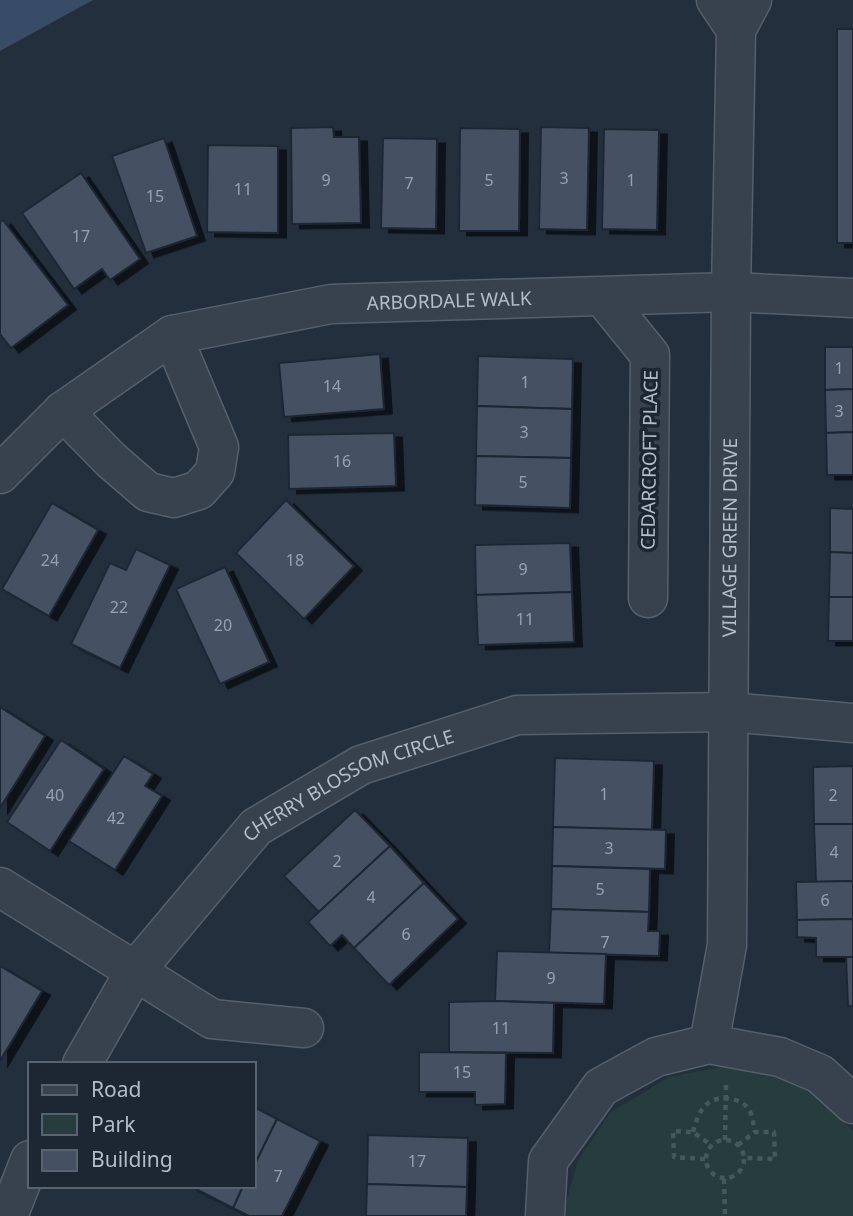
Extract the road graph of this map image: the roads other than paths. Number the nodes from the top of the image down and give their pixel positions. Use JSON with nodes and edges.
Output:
{"nodes":[{"id":1,"x":735,"y":10,"type":"edge"},
{"id":2,"x":731,"y":292,"type":"junction"},
{"id":3,"x":603,"y":297,"type":"junction"},
{"id":4,"x":853,"y":298,"type":"edge"},
{"id":5,"x":172,"y":335,"type":"junction"},
{"id":6,"x":63,"y":411,"type":"junction"},
{"id":7,"x":0,"y":474,"type":"edge"},
{"id":8,"x":648,"y":598,"type":"dead end"},
{"id":9,"x":729,"y":712,"type":"junction"},
{"id":10,"x":853,"y":723,"type":"edge"},
{"id":11,"x":0,"y":887,"type":"edge"},
{"id":12,"x":135,"y":971,"type":"junction"},
{"id":13,"x":304,"y":1028,"type":"dead end"},
{"id":14,"x":718,"y":1046,"type":"junction"},
{"id":15,"x":83,"y":1062,"type":"edge"},
{"id":16,"x":853,"y":1104,"type":"edge"},
{"id":17,"x":28,"y":1165,"type":"edge"},
{"id":18,"x":8,"y":1216,"type":"edge"},
{"id":19,"x":545,"y":1216,"type":"edge"}],
"edges":[{"from":1,"to":2,"type":"street","name":"VILLAGE GREEN DRIVE"},
{"from":2,"to":3,"type":"street","name":"ARBORDALE WALK"},
{"from":2,"to":4,"type":"street","name":"ARBORDALE WALK"},
{"from":2,"to":9,"type":"street","name":"VILLAGE GREEN DRIVE"},
{"from":3,"to":5,"type":"street","name":"ARBORDALE WALK"},
{"from":3,"to":8,"type":"street","name":"CEDARCROFT PLACE"},
{"from":5,"to":6,"type":"street","name":"ARBORDALE WALK"},
{"from":5,"to":6,"type":"street"},
{"from":6,"to":7,"type":"street","name":"ARBORDALE WALK"},
{"from":9,"to":10,"type":"street","name":"CHERRY BLOSSOM CIRCLE"},
{"from":9,"to":12,"type":"street","name":"CHERRY BLOSSOM CIRCLE"},
{"from":9,"to":14,"type":"street","name":"VILLAGE GREEN DRIVE"},
{"from":11,"to":12,"type":"street"},
{"from":12,"to":13,"type":"street"},
{"from":12,"to":15,"type":"street","name":"CHERRY BLOSSOM CIRCLE"},
{"from":14,"to":16,"type":"street"},
{"from":14,"to":19,"type":"street"},
{"from":17,"to":18,"type":"street"}]}
